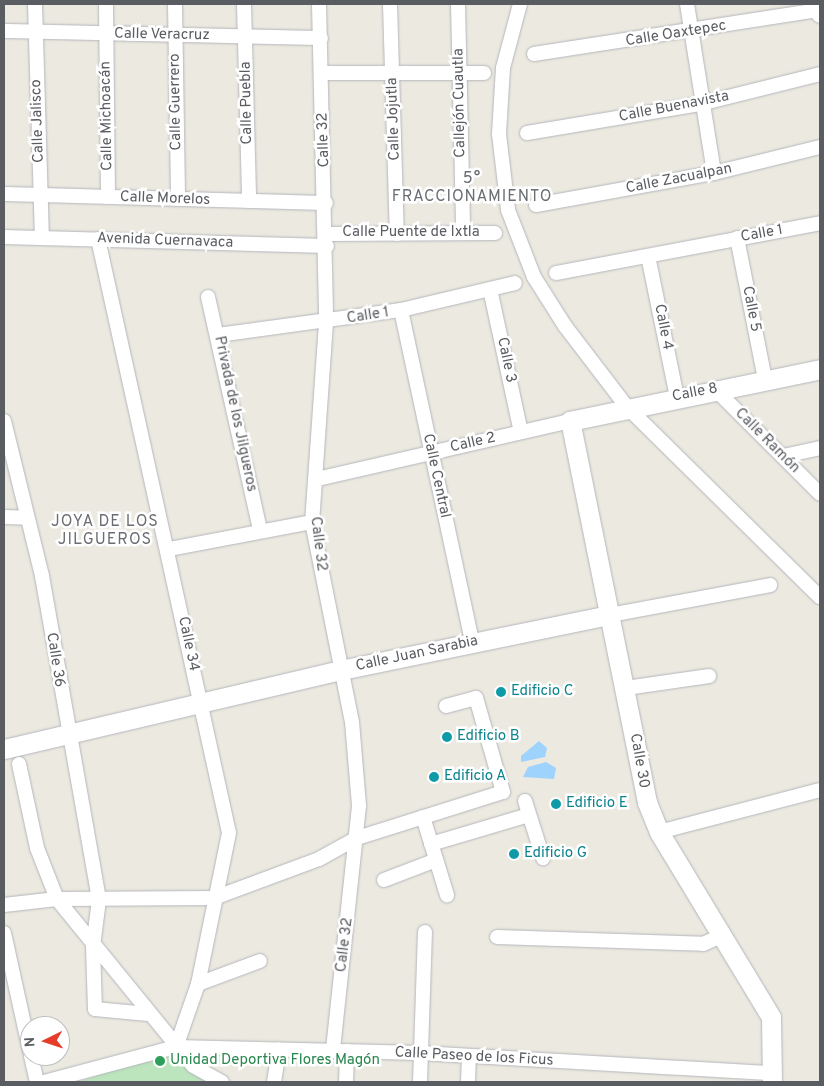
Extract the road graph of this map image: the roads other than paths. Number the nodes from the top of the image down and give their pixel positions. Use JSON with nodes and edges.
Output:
{"nodes":[{"id":1,"x":35,"y":4,"type":"edge"},
{"id":2,"x":106,"y":4,"type":"edge"},
{"id":3,"x":175,"y":4,"type":"edge"},
{"id":4,"x":244,"y":4,"type":"edge"},
{"id":5,"x":319,"y":4,"type":"edge"},
{"id":6,"x":390,"y":4,"type":"edge"},
{"id":7,"x":458,"y":4,"type":"edge"},
{"id":8,"x":520,"y":4,"type":"edge"},
{"id":9,"x":687,"y":4,"type":"edge"},
{"id":10,"x":818,"y":9,"type":"edge"},
{"id":11,"x":4,"y":31,"type":"edge"},
{"id":12,"x":36,"y":32,"type":"junction"},
{"id":13,"x":691,"y":33,"type":"junction"},
{"id":14,"x":106,"y":34,"type":"junction"},
{"id":15,"x":176,"y":35,"type":"junction"},
{"id":16,"x":245,"y":37,"type":"junction"},
{"id":17,"x":321,"y":38,"type":"junction"},
{"id":18,"x":534,"y":54,"type":"dead end"},
{"id":19,"x":322,"y":73,"type":"junction"},
{"id":20,"x":392,"y":73,"type":"junction"},
{"id":21,"x":458,"y":73,"type":"junction"},
{"id":22,"x":484,"y":73,"type":"dead end"},
{"id":23,"x":820,"y":74,"type":"edge"},
{"id":24,"x":700,"y":104,"type":"junction"},
{"id":25,"x":527,"y":134,"type":"dead end"},
{"id":26,"x":820,"y":147,"type":"edge"},
{"id":27,"x":714,"y":173,"type":"junction"},
{"id":28,"x":4,"y":194,"type":"edge"},
{"id":29,"x":40,"y":196,"type":"junction"},
{"id":30,"x":108,"y":197,"type":"junction"},
{"id":31,"x":178,"y":200,"type":"junction"},
{"id":32,"x":249,"y":201,"type":"junction"},
{"id":33,"x":326,"y":203,"type":"junction"},
{"id":34,"x":536,"y":204,"type":"dead end"},
{"id":35,"x":820,"y":223,"type":"edge"},
{"id":36,"x":463,"y":233,"type":"junction"},
{"id":37,"x":495,"y":233,"type":"dead end"},
{"id":38,"x":397,"y":234,"type":"junction"},
{"id":39,"x":4,"y":237,"type":"edge"},
{"id":40,"x":42,"y":238,"type":"junction"},
{"id":41,"x":737,"y":238,"type":"junction"},
{"id":42,"x":98,"y":239,"type":"junction"},
{"id":43,"x":327,"y":240,"type":"junction"},
{"id":44,"x":648,"y":256,"type":"junction"},
{"id":45,"x":556,"y":273,"type":"dead end"},
{"id":46,"x":515,"y":282,"type":"dead end"},
{"id":47,"x":490,"y":289,"type":"junction"},
{"id":48,"x":208,"y":297,"type":"dead end"},
{"id":49,"x":401,"y":310,"type":"junction"},
{"id":50,"x":326,"y":322,"type":"junction"},
{"id":51,"x":218,"y":335,"type":"junction"},
{"id":52,"x":820,"y":369,"type":"edge"},
{"id":53,"x":765,"y":380,"type":"junction"},
{"id":54,"x":714,"y":389,"type":"junction"},
{"id":55,"x":677,"y":397,"type":"junction"},
{"id":56,"x":627,"y":407,"type":"junction"},
{"id":57,"x":4,"y":421,"type":"edge"},
{"id":58,"x":570,"y":421,"type":"junction"},
{"id":59,"x":521,"y":432,"type":"junction"},
{"id":60,"x":820,"y":448,"type":"edge"},
{"id":61,"x":431,"y":453,"type":"junction"},
{"id":62,"x":783,"y":456,"type":"junction"},
{"id":63,"x":317,"y":479,"type":"junction"},
{"id":64,"x":820,"y":494,"type":"edge"},
{"id":65,"x":4,"y":517,"type":"edge"},
{"id":66,"x":28,"y":518,"type":"junction"},
{"id":67,"x":312,"y":522,"type":"junction"},
{"id":68,"x":260,"y":530,"type":"junction"},
{"id":69,"x":169,"y":549,"type":"junction"},
{"id":70,"x":770,"y":585,"type":"dead end"},
{"id":71,"x":820,"y":597,"type":"edge"},
{"id":72,"x":610,"y":615,"type":"junction"},
{"id":73,"x":472,"y":642,"type":"junction"},
{"id":74,"x":341,"y":670,"type":"junction"},
{"id":75,"x":709,"y":676,"type":"dead end"},
{"id":76,"x":626,"y":688,"type":"junction"},
{"id":77,"x":201,"y":704,"type":"junction"},
{"id":78,"x":446,"y":706,"type":"dead end"},
{"id":79,"x":68,"y":735,"type":"junction"},
{"id":80,"x":4,"y":749,"type":"edge"},
{"id":81,"x":19,"y":764,"type":"dead end"},
{"id":82,"x":820,"y":790,"type":"edge"},
{"id":83,"x":422,"y":817,"type":"junction"},
{"id":84,"x":659,"y":832,"type":"junction"},
{"id":85,"x":358,"y":838,"type":"junction"},
{"id":86,"x":431,"y":844,"type":"junction"},
{"id":87,"x":544,"y":858,"type":"dead end"},
{"id":88,"x":436,"y":860,"type":"junction"},
{"id":89,"x":384,"y":880,"type":"dead end"},
{"id":90,"x":447,"y":896,"type":"dead end"},
{"id":91,"x":214,"y":898,"type":"junction"},
{"id":92,"x":57,"y":899,"type":"junction"},
{"id":93,"x":99,"y":900,"type":"junction"},
{"id":94,"x":4,"y":905,"type":"edge"},
{"id":95,"x":425,"y":932,"type":"dead end"},
{"id":96,"x":4,"y":933,"type":"edge"},
{"id":97,"x":723,"y":935,"type":"junction"},
{"id":98,"x":496,"y":936,"type":"dead end"},
{"id":99,"x":94,"y":946,"type":"junction"},
{"id":100,"x":260,"y":961,"type":"dead end"},
{"id":101,"x":198,"y":984,"type":"junction"},
{"id":102,"x":148,"y":1014,"type":"junction"},
{"id":103,"x":22,"y":1016,"type":"edge"},
{"id":104,"x":176,"y":1047,"type":"junction"},
{"id":105,"x":279,"y":1049,"type":"junction"},
{"id":106,"x":333,"y":1050,"type":"junction"},
{"id":107,"x":347,"y":1052,"type":"junction"},
{"id":108,"x":421,"y":1053,"type":"junction"},
{"id":109,"x":469,"y":1056,"type":"junction"},
{"id":110,"x":33,"y":1066,"type":"edge"},
{"id":111,"x":772,"y":1078,"type":"edge"},
{"id":112,"x":37,"y":1082,"type":"edge"},
{"id":113,"x":44,"y":1082,"type":"edge"},
{"id":114,"x":222,"y":1082,"type":"edge"},
{"id":115,"x":274,"y":1082,"type":"edge"},
{"id":116,"x":346,"y":1082,"type":"edge"},
{"id":117,"x":420,"y":1082,"type":"edge"},
{"id":118,"x":468,"y":1082,"type":"edge"}],
"edges":[{"from":1,"to":12,"type":"street","name":"Calle Jalisco"},
{"from":2,"to":14,"type":"street","name":"Calle Michoacán"},
{"from":3,"to":15,"type":"street","name":"Calle Guerrero"},
{"from":4,"to":16,"type":"street","name":"Calle Puebla"},
{"from":5,"to":17,"type":"street","name":"Calle 32"},
{"from":6,"to":20,"type":"street","name":"Calle Jojutla"},
{"from":7,"to":21,"type":"street","name":"Callejón Cuautla"},
{"from":8,"to":56,"type":"street"},
{"from":9,"to":13,"type":"street"},
{"from":10,"to":13,"type":"street","name":"Calle Oaxtepec"},
{"from":11,"to":12,"type":"street","name":"Calle Veracruz"},
{"from":12,"to":14,"type":"street","name":"Calle Veracruz"},
{"from":12,"to":29,"type":"street","name":"Calle Jalisco"},
{"from":13,"to":18,"type":"street","name":"Calle Oaxtepec"},
{"from":13,"to":24,"type":"street"},
{"from":14,"to":15,"type":"street","name":"Calle Veracruz"},
{"from":14,"to":30,"type":"street","name":"Calle Michoacán"},
{"from":15,"to":16,"type":"street","name":"Calle Veracruz"},
{"from":15,"to":31,"type":"street","name":"Calle Guerrero"},
{"from":16,"to":17,"type":"street","name":"Calle Veracruz"},
{"from":16,"to":32,"type":"street","name":"Calle Puebla"},
{"from":17,"to":19,"type":"street","name":"Calle 32"},
{"from":19,"to":20,"type":"street"},
{"from":19,"to":33,"type":"street","name":"Calle 32"},
{"from":20,"to":21,"type":"street"},
{"from":20,"to":38,"type":"street","name":"Calle Jojutla"},
{"from":21,"to":22,"type":"street"},
{"from":21,"to":36,"type":"street","name":"Callejón Cuautla"},
{"from":23,"to":24,"type":"street","name":"Calle Buenavista"},
{"from":24,"to":25,"type":"street","name":"Calle Buenavista"},
{"from":24,"to":27,"type":"street"},
{"from":26,"to":27,"type":"street","name":"Calle Zacualpan"},
{"from":27,"to":34,"type":"street","name":"Calle Zacualpan"},
{"from":28,"to":29,"type":"street","name":"Calle Morelos"},
{"from":29,"to":30,"type":"street","name":"Calle Morelos"},
{"from":29,"to":40,"type":"street","name":"Calle Jalisco"},
{"from":30,"to":31,"type":"street","name":"Calle Morelos"},
{"from":31,"to":32,"type":"street","name":"Calle Morelos"},
{"from":32,"to":33,"type":"street","name":"Calle Morelos"},
{"from":33,"to":43,"type":"street","name":"Calle 32"},
{"from":35,"to":41,"type":"street","name":"Calle 1"},
{"from":36,"to":37,"type":"street","name":"Calle Puente de Ixtla"},
{"from":36,"to":38,"type":"street","name":"Calle Puente de Ixtla"},
{"from":38,"to":43,"type":"street","name":"Calle Puente de Ixtla"},
{"from":39,"to":40,"type":"street","name":"Avenida Cuernavaca"},
{"from":40,"to":42,"type":"street","name":"Avenida Cuernavaca"},
{"from":41,"to":44,"type":"street","name":"Calle 1"},
{"from":41,"to":53,"type":"street","name":"Calle 5"},
{"from":42,"to":43,"type":"street","name":"Avenida Cuernavaca"},
{"from":42,"to":69,"type":"street","name":"Calle 34"},
{"from":43,"to":50,"type":"street","name":"Calle 32"},
{"from":44,"to":45,"type":"street","name":"Calle 1"},
{"from":44,"to":55,"type":"street","name":"Calle 4"},
{"from":46,"to":47,"type":"street","name":"Calle 1"},
{"from":47,"to":49,"type":"street","name":"Calle 1"},
{"from":47,"to":59,"type":"street","name":"Calle 3"},
{"from":48,"to":51,"type":"street","name":"Privada de los Jilgueros"},
{"from":49,"to":50,"type":"street","name":"Calle 1"},
{"from":49,"to":61,"type":"street","name":"Calle Central"},
{"from":50,"to":51,"type":"street","name":"Calle 1"},
{"from":50,"to":63,"type":"street","name":"Calle 32"},
{"from":51,"to":68,"type":"street","name":"Privada de los Jilgueros"},
{"from":52,"to":53,"type":"street","name":"Calle 8"},
{"from":53,"to":54,"type":"street","name":"Calle 8"},
{"from":54,"to":55,"type":"street","name":"Calle 8"},
{"from":54,"to":62,"type":"street","name":"Calle Ramón"},
{"from":55,"to":56,"type":"street","name":"Calle 8"},
{"from":56,"to":58,"type":"street","name":"Calle 8"},
{"from":56,"to":71,"type":"street"},
{"from":57,"to":66,"type":"street","name":"Calle 36"},
{"from":58,"to":59,"type":"street","name":"Calle 2"},
{"from":58,"to":72,"type":"street","name":"Calle 30"},
{"from":59,"to":61,"type":"street","name":"Calle 2"},
{"from":60,"to":62,"type":"street"},
{"from":61,"to":63,"type":"street","name":"Calle 2"},
{"from":61,"to":73,"type":"street","name":"Calle Central"},
{"from":62,"to":64,"type":"street","name":"Calle Ramón"},
{"from":63,"to":67,"type":"street","name":"Calle 32"},
{"from":65,"to":66,"type":"street"},
{"from":66,"to":79,"type":"street","name":"Calle 36"},
{"from":67,"to":68,"type":"street"},
{"from":67,"to":74,"type":"street","name":"Calle 32"},
{"from":68,"to":69,"type":"street"},
{"from":69,"to":77,"type":"street","name":"Calle 34"},
{"from":70,"to":72,"type":"street","name":"Calle Juan Sarabia"},
{"from":72,"to":73,"type":"street","name":"Calle Juan Sarabia"},
{"from":72,"to":76,"type":"street","name":"Calle 30"},
{"from":73,"to":74,"type":"street","name":"Calle Juan Sarabia"},
{"from":74,"to":77,"type":"street","name":"Calle Juan Sarabia"},
{"from":74,"to":85,"type":"street","name":"Calle 32"},
{"from":75,"to":76,"type":"street"},
{"from":76,"to":84,"type":"street","name":"Calle 30"},
{"from":77,"to":79,"type":"street","name":"Calle Juan Sarabia"},
{"from":77,"to":91,"type":"street","name":"Calle 34"},
{"from":78,"to":83,"type":"street"},
{"from":79,"to":80,"type":"street","name":"Calle Juan Sarabia"},
{"from":79,"to":93,"type":"street","name":"Calle 36"},
{"from":81,"to":92,"type":"street"},
{"from":82,"to":84,"type":"street"},
{"from":83,"to":85,"type":"street"},
{"from":83,"to":86,"type":"street"},
{"from":84,"to":97,"type":"street","name":"Calle 30"},
{"from":85,"to":91,"type":"street"},
{"from":85,"to":106,"type":"street","name":"Calle 32"},
{"from":86,"to":87,"type":"street"},
{"from":86,"to":88,"type":"street"},
{"from":88,"to":89,"type":"street"},
{"from":88,"to":90,"type":"street"},
{"from":91,"to":93,"type":"street"},
{"from":91,"to":101,"type":"street","name":"Calle 34"},
{"from":92,"to":93,"type":"street"},
{"from":92,"to":94,"type":"street"},
{"from":92,"to":99,"type":"street"},
{"from":93,"to":99,"type":"street","name":"Calle 36"},
{"from":95,"to":108,"type":"street"},
{"from":96,"to":103,"type":"street"},
{"from":97,"to":98,"type":"street"},
{"from":97,"to":111,"type":"street","name":"Calle 30"},
{"from":99,"to":102,"type":"street"},
{"from":99,"to":102,"type":"street","name":"Calle 36"},
{"from":100,"to":101,"type":"street"},
{"from":101,"to":104,"type":"street","name":"Calle 34"},
{"from":102,"to":104,"type":"street"},
{"from":104,"to":105,"type":"street","name":"Calle Paseo de los Ficus"},
{"from":104,"to":113,"type":"street","name":"Calle Paseo de los Ficus"},
{"from":104,"to":114,"type":"street"},
{"from":105,"to":106,"type":"street","name":"Calle Paseo de los Ficus"},
{"from":105,"to":115,"type":"street"},
{"from":106,"to":107,"type":"street","name":"Calle Paseo de los Ficus"},
{"from":107,"to":108,"type":"street","name":"Calle Paseo de los Ficus"},
{"from":107,"to":116,"type":"street"},
{"from":108,"to":109,"type":"street","name":"Calle Paseo de los Ficus"},
{"from":108,"to":117,"type":"street"},
{"from":109,"to":111,"type":"street","name":"Calle Paseo de los Ficus"},
{"from":109,"to":118,"type":"street"},
{"from":110,"to":112,"type":"street"}]}
